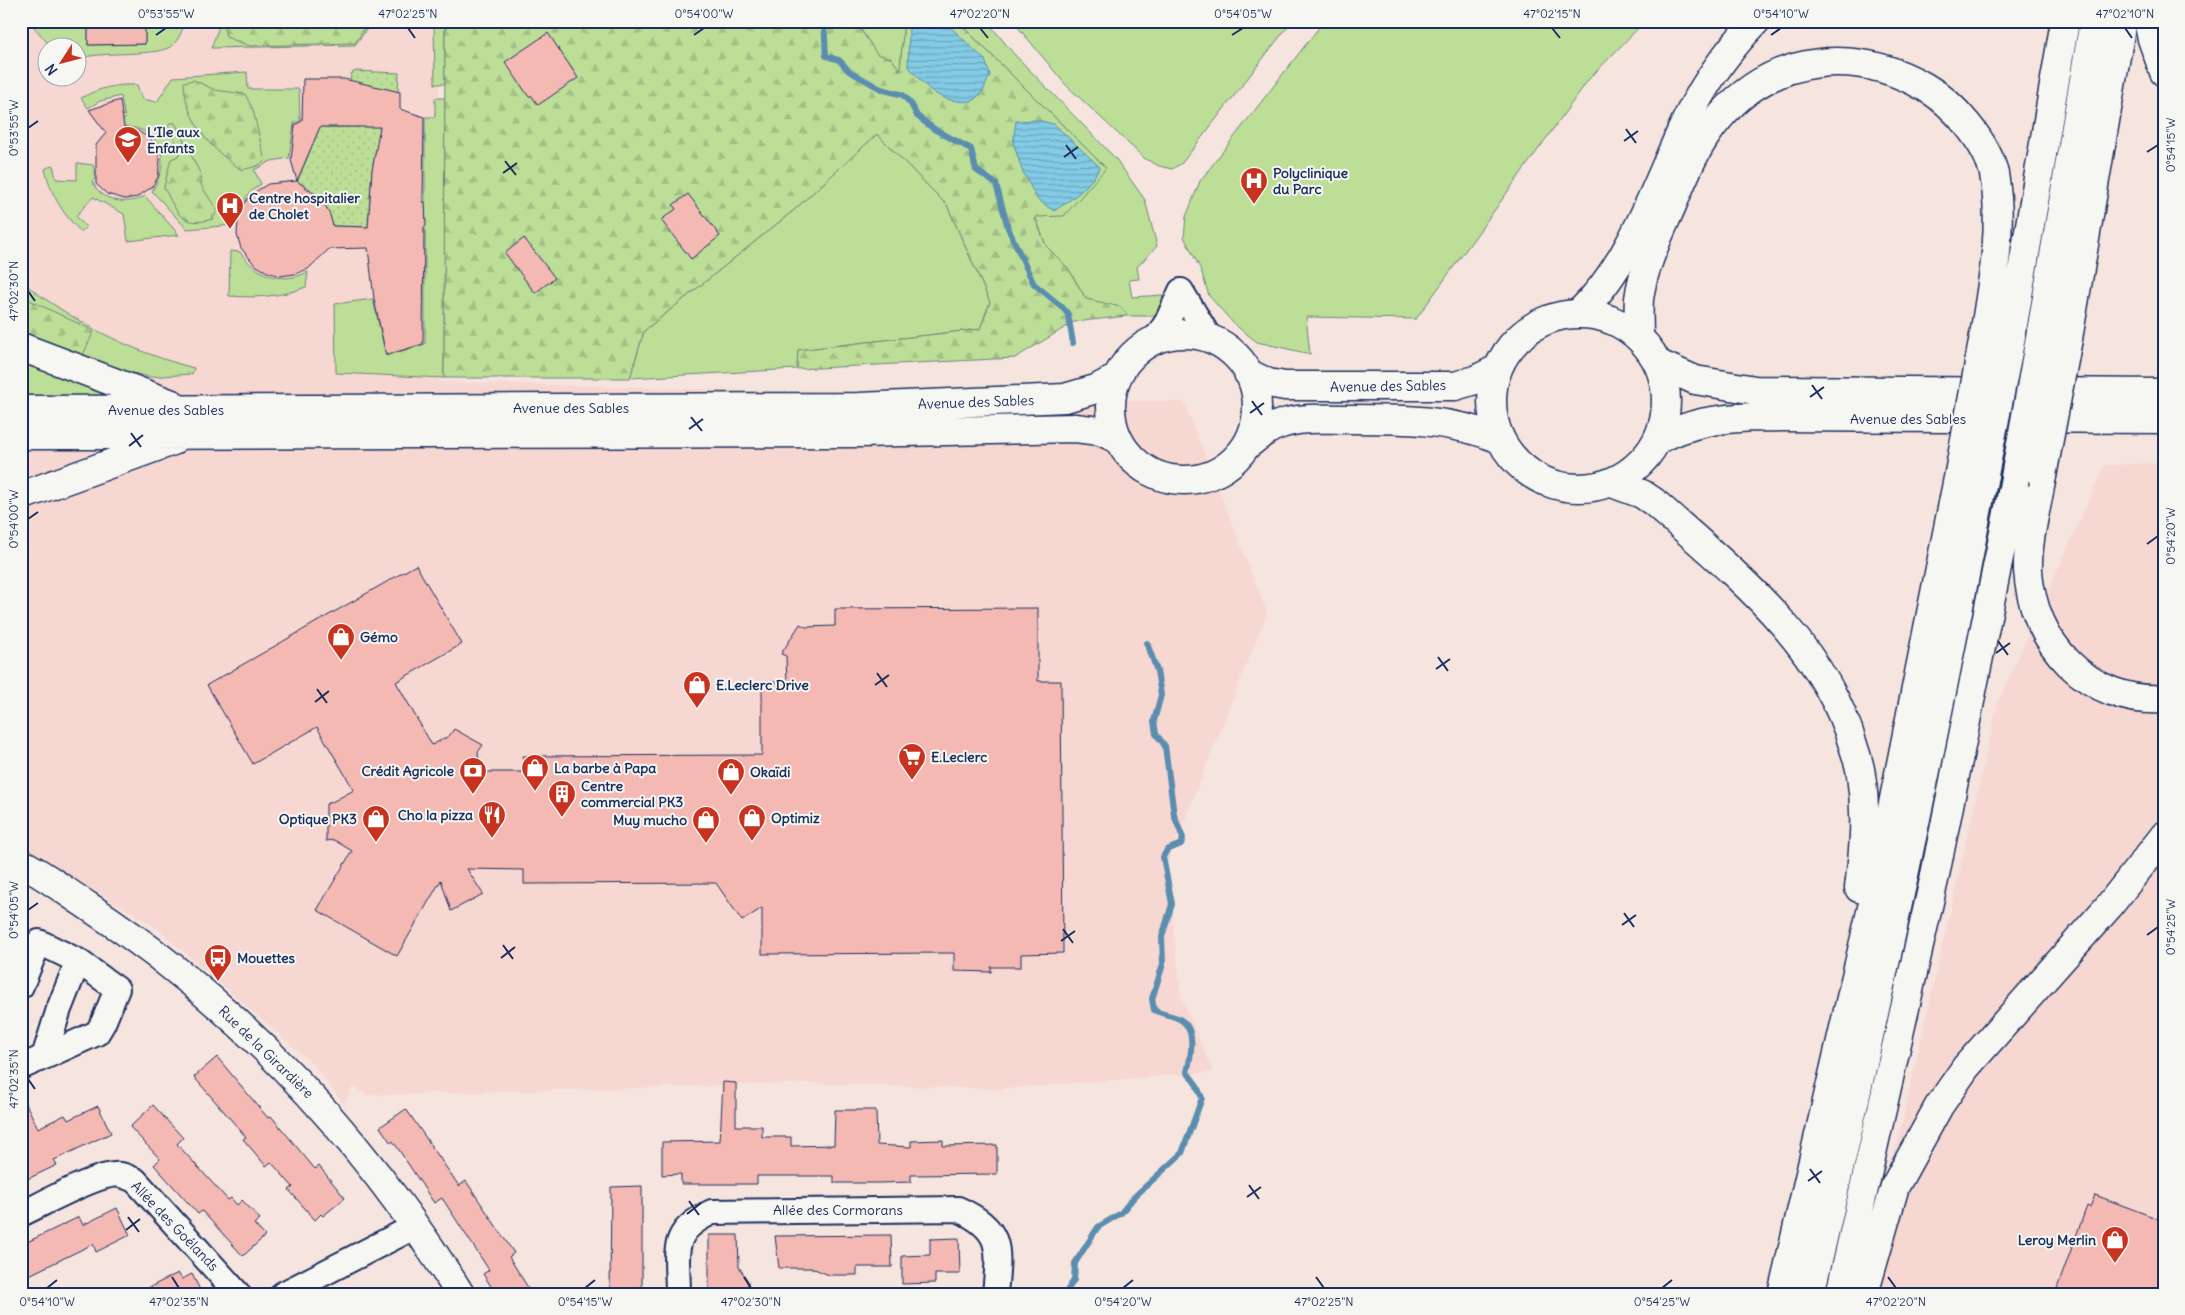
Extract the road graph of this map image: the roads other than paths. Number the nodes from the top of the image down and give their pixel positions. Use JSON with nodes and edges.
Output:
{"nodes":[{"id":1,"x":1756,"y":21,"type":"edge"},
{"id":2,"x":2065,"y":21,"type":"edge"},
{"id":3,"x":2094,"y":21,"type":"edge"},
{"id":4,"x":2122,"y":21,"type":"edge"},
{"id":5,"x":2148,"y":21,"type":"edge"},
{"id":6,"x":2164,"y":72,"type":"edge"},
{"id":7,"x":1580,"y":312,"type":"junction"},
{"id":8,"x":1639,"y":337,"type":"junction"},
{"id":9,"x":1210,"y":339,"type":"junction"},
{"id":10,"x":1155,"y":340,"type":"junction"},
{"id":11,"x":21,"y":347,"type":"edge"},
{"id":12,"x":1659,"y":364,"type":"junction"},
{"id":13,"x":1497,"y":369,"type":"junction"},
{"id":14,"x":1248,"y":373,"type":"junction"},
{"id":15,"x":1117,"y":378,"type":"junction"},
{"id":16,"x":2164,"y":393,"type":"edge"},
{"id":17,"x":21,"y":410,"type":"edge"},
{"id":18,"x":2164,"y":419,"type":"edge"},
{"id":19,"x":189,"y":422,"type":"junction"},
{"id":20,"x":21,"y":436,"type":"edge"},
{"id":21,"x":1118,"y":439,"type":"junction"},
{"id":22,"x":1500,"y":439,"type":"junction"},
{"id":23,"x":1657,"y":440,"type":"junction"},
{"id":24,"x":1246,"y":446,"type":"junction"},
{"id":25,"x":1971,"y":474,"type":"junction"},
{"id":26,"x":1612,"y":483,"type":"junction"},
{"id":27,"x":21,"y":496,"type":"edge"},
{"id":28,"x":2164,"y":699,"type":"edge"},
{"id":29,"x":2164,"y":836,"type":"edge"},
{"id":30,"x":21,"y":863,"type":"edge"},
{"id":31,"x":78,"y":961,"type":"junction"},
{"id":32,"x":21,"y":986,"type":"edge"},
{"id":33,"x":1846,"y":1020,"type":"junction"},
{"id":34,"x":44,"y":1057,"type":"junction"},
{"id":35,"x":21,"y":1067,"type":"edge"},
{"id":36,"x":21,"y":1214,"type":"edge"},
{"id":37,"x":414,"y":1226,"type":"junction"},
{"id":38,"x":322,"y":1285,"type":"edge"},
{"id":39,"x":238,"y":1294,"type":"edge"},
{"id":40,"x":282,"y":1294,"type":"edge"},
{"id":41,"x":460,"y":1294,"type":"edge"},
{"id":42,"x":678,"y":1294,"type":"edge"},
{"id":43,"x":996,"y":1294,"type":"edge"},
{"id":44,"x":1782,"y":1294,"type":"edge"},
{"id":45,"x":1810,"y":1294,"type":"edge"},
{"id":46,"x":1840,"y":1294,"type":"edge"},
{"id":47,"x":1864,"y":1294,"type":"edge"}],
"edges":[{"from":1,"to":7,"type":"main road"},
{"from":2,"to":25,"type":"main road","bridge":true},
{"from":3,"to":46,"type":"main road","bridge":true},
{"from":4,"to":28,"type":"main road","bridge":true},
{"from":5,"to":6,"type":"main road"},
{"from":7,"to":8,"type":"main road"},
{"from":7,"to":13,"type":"main road"},
{"from":8,"to":12,"type":"main road"},
{"from":8,"to":25,"type":"main road","bridge":true},
{"from":9,"to":10,"type":"main road"},
{"from":9,"to":10,"type":"street"},
{"from":9,"to":14,"type":"main road"},
{"from":10,"to":15,"type":"main road"},
{"from":11,"to":19,"type":"main road"},
{"from":12,"to":16,"type":"main road","name":"Avenue des Sables"},
{"from":12,"to":23,"type":"main road"},
{"from":13,"to":14,"type":"main road","name":"Avenue des Sables"},
{"from":13,"to":22,"type":"main road"},
{"from":14,"to":24,"type":"main road"},
{"from":15,"to":19,"type":"main road","name":"Avenue des Sables"},
{"from":15,"to":21,"type":"main road"},
{"from":17,"to":19,"type":"main road","name":"Avenue des Sables"},
{"from":18,"to":23,"type":"main road","name":"Avenue des Sables"},
{"from":19,"to":20,"type":"main road","name":"Avenue des Sables"},
{"from":19,"to":21,"type":"main road","name":"Avenue des Sables"},
{"from":19,"to":27,"type":"main road"},
{"from":21,"to":24,"type":"main road"},
{"from":22,"to":24,"type":"main road"},
{"from":22,"to":26,"type":"main road"},
{"from":23,"to":26,"type":"main road"},
{"from":25,"to":33,"type":"main road"},
{"from":25,"to":45,"type":"main road"},
{"from":26,"to":33,"type":"main road"},
{"from":29,"to":47,"type":"main road"},
{"from":30,"to":37,"type":"main road","name":"Rue de la Girardière"},
{"from":31,"to":32,"type":"street"},
{"from":31,"to":34,"type":"street"},
{"from":31,"to":34,"type":"street"},
{"from":33,"to":44,"type":"main road"},
{"from":34,"to":35,"type":"street"},
{"from":36,"to":39,"type":"street","name":"Allée des Goélands"},
{"from":37,"to":38,"type":"street"},
{"from":37,"to":41,"type":"main road","name":"Rue de la Girardière"},
{"from":38,"to":40,"type":"street"},
{"from":42,"to":43,"type":"street","name":"Allée des Cormorans"}]}
